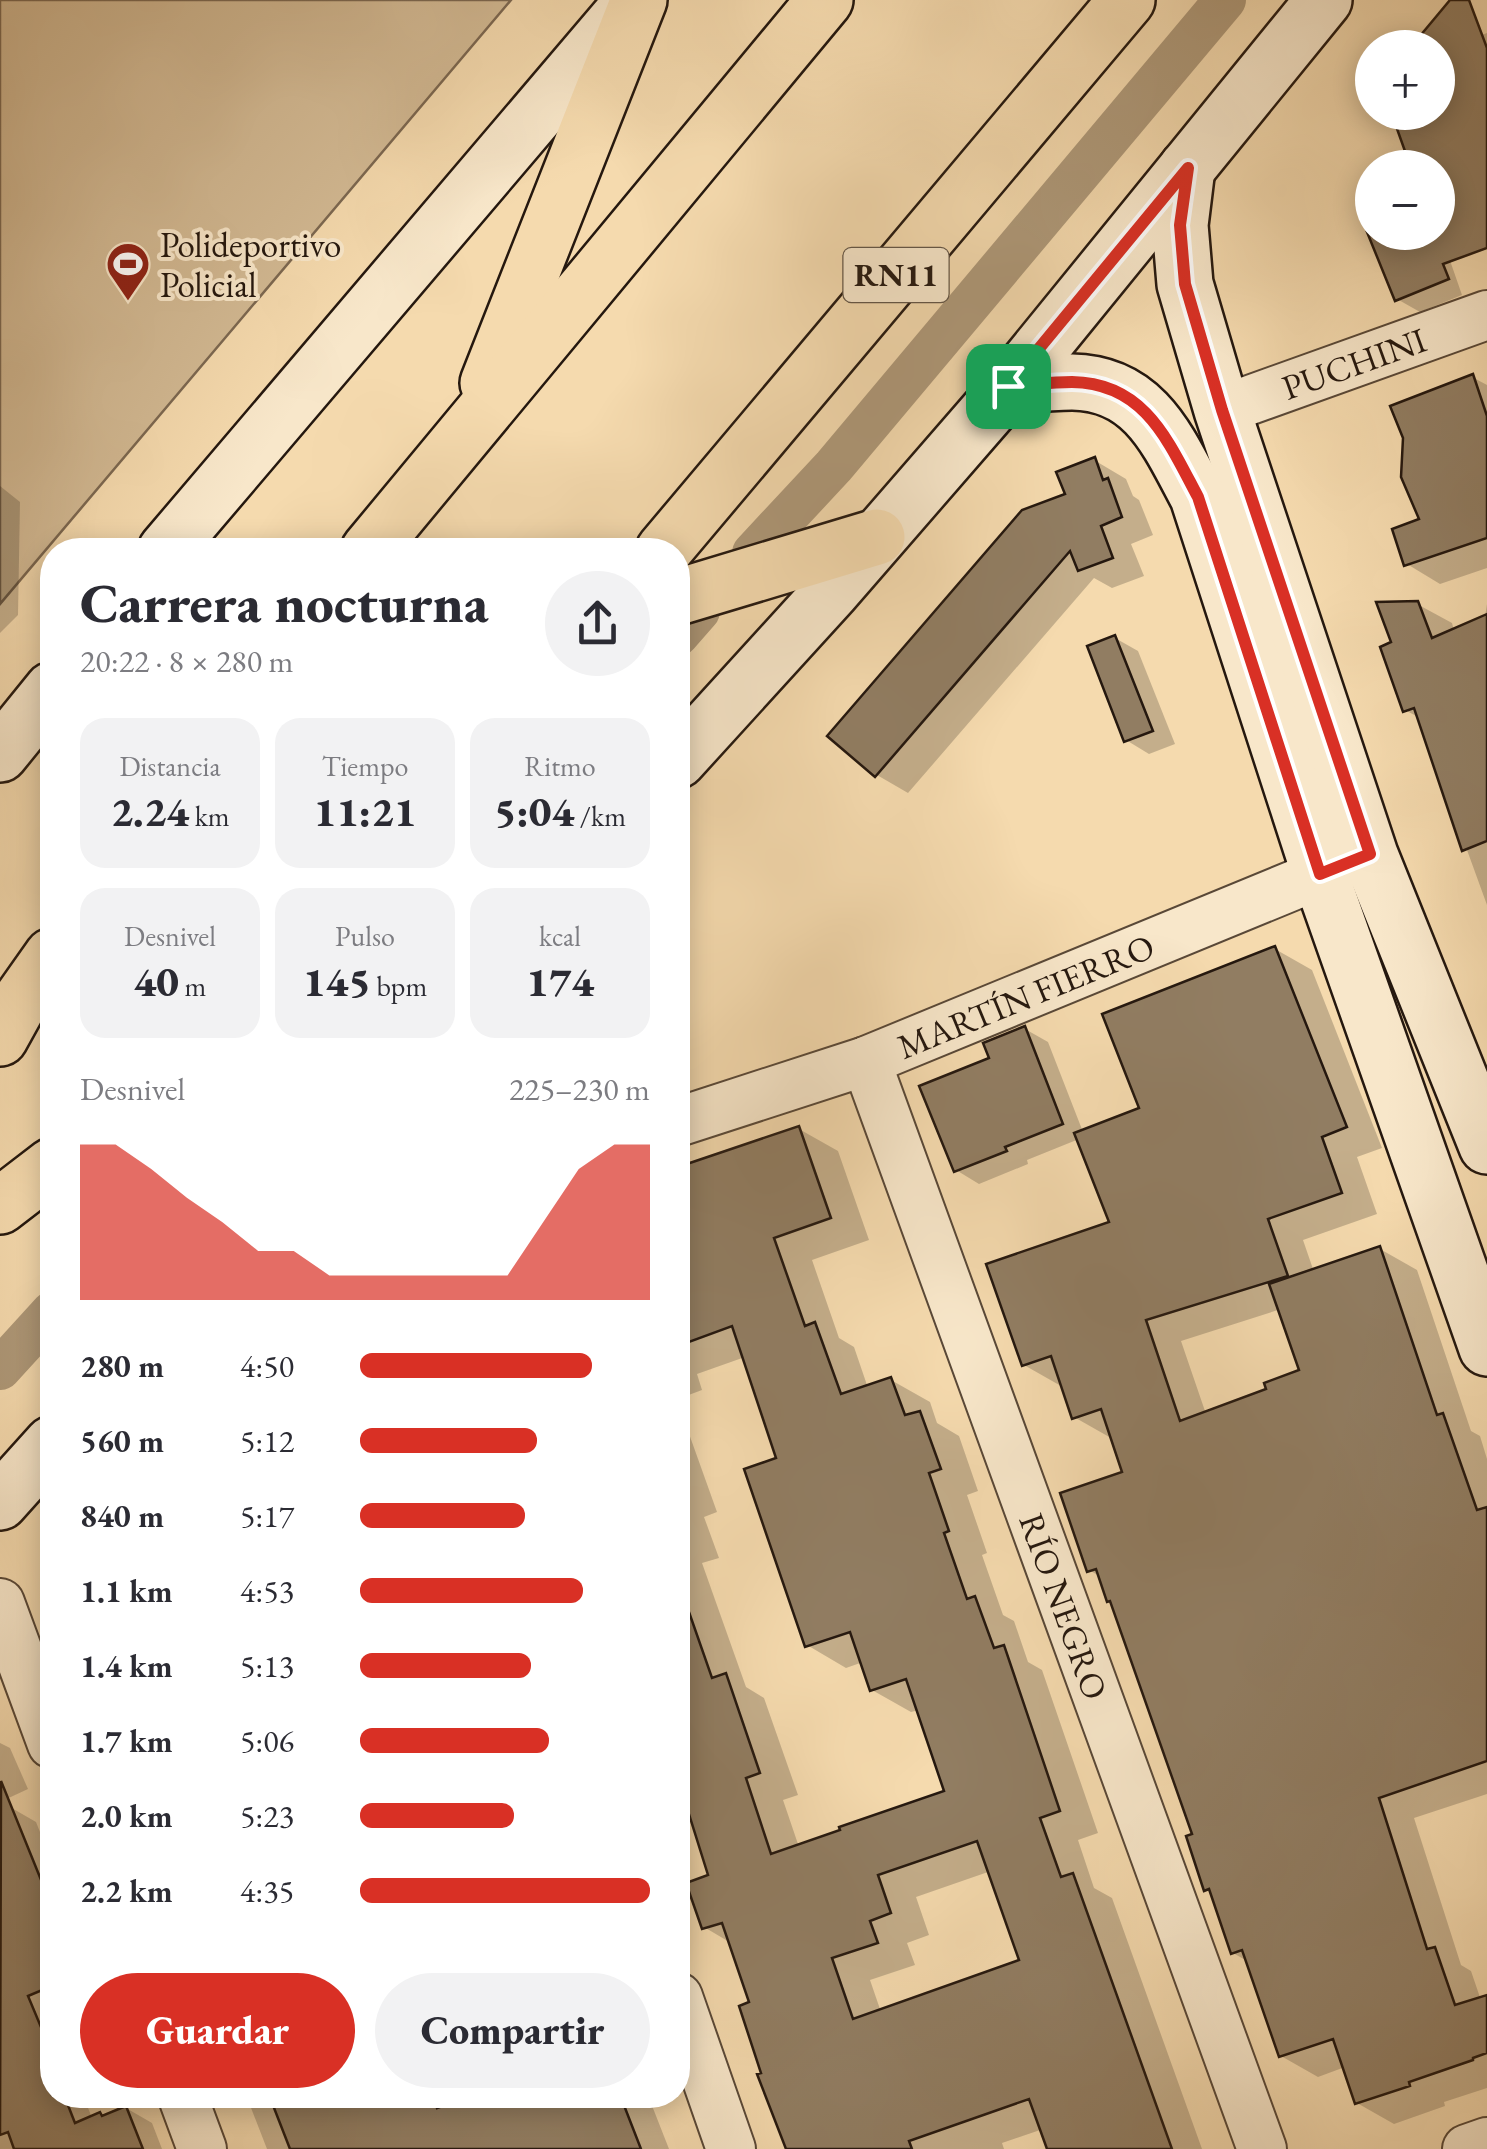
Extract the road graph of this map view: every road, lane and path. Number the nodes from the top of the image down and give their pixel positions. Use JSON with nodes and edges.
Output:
{"nodes":[{"id":1,"x":637,"y":0,"type":"edge"},
{"id":2,"x":825,"y":0,"type":"edge"},
{"id":3,"x":1127,"y":0,"type":"edge"},
{"id":4,"x":1324,"y":0,"type":"edge"},
{"id":5,"x":1188,"y":168,"type":"junction"},
{"id":6,"x":1487,"y":315,"type":"edge"},
{"id":7,"x":1008,"y":386,"type":"junction"},
{"id":8,"x":1222,"y":410,"type":"junction"},
{"id":9,"x":470,"y":428,"type":"junction"},
{"id":10,"x":877,"y":537,"type":"junction"},
{"id":11,"x":176,"y":538,"type":"edge"},
{"id":12,"x":380,"y":538,"type":"edge"},
{"id":13,"x":674,"y":538,"type":"edge"},
{"id":14,"x":690,"y":593,"type":"edge"},
{"id":15,"x":40,"y":705,"type":"edge"},
{"id":16,"x":690,"y":747,"type":"edge"},
{"id":17,"x":0,"y":754,"type":"edge"},
{"id":18,"x":1370,"y":854,"type":"junction"},
{"id":19,"x":1320,"y":874,"type":"junction"},
{"id":20,"x":40,"y":973,"type":"edge"},
{"id":21,"x":0,"y":1038,"type":"edge"},
{"id":22,"x":866,"y":1061,"type":"junction"},
{"id":23,"x":690,"y":1118,"type":"edge"},
{"id":24,"x":1487,"y":1146,"type":"edge"},
{"id":25,"x":40,"y":1175,"type":"edge"},
{"id":26,"x":0,"y":1206,"type":"edge"},
{"id":27,"x":1487,"y":1348,"type":"edge"},
{"id":28,"x":40,"y":1457,"type":"edge"},
{"id":29,"x":0,"y":1502,"type":"edge"},
{"id":30,"x":0,"y":1603,"type":"edge"},
{"id":31,"x":40,"y":1711,"type":"edge"},
{"id":32,"x":690,"y":2031,"type":"edge"},
{"id":33,"x":187,"y":2108,"type":"edge"},
{"id":34,"x":1487,"y":2142,"type":"edge"},
{"id":35,"x":202,"y":2149,"type":"edge"},
{"id":36,"x":731,"y":2149,"type":"edge"},
{"id":37,"x":1262,"y":2149,"type":"edge"},
{"id":38,"x":1467,"y":2149,"type":"edge"}],
"edges":[{"from":1,"to":9,"type":"highway"},
{"from":1,"to":11,"type":"main road"},
{"from":2,"to":9,"type":"highway"},
{"from":3,"to":13,"type":"highway","number":"RN11"},
{"from":4,"to":5,"type":"main road"},
{"from":5,"to":7,"type":"main road"},
{"from":5,"to":8,"type":"main road"},
{"from":6,"to":8,"type":"street","name":"PUCHINI"},
{"from":7,"to":10,"type":"main road"},
{"from":7,"to":19,"type":"main road"},
{"from":8,"to":18,"type":"main road"},
{"from":9,"to":12,"type":"highway"},
{"from":10,"to":14,"type":"highway"},
{"from":10,"to":16,"type":"main road"},
{"from":15,"to":17,"type":"main road"},
{"from":18,"to":19,"type":"street","name":"MARTÍN FIERRO"},
{"from":18,"to":24,"type":"main road"},
{"from":19,"to":22,"type":"street","name":"MARTÍN FIERRO"},
{"from":19,"to":27,"type":"main road"},
{"from":20,"to":21,"type":"highway"},
{"from":22,"to":23,"type":"street","name":"MARTÍN FIERRO"},
{"from":22,"to":37,"type":"street","name":"RÍO NEGRO"},
{"from":25,"to":26,"type":"highway"},
{"from":28,"to":29,"type":"main road"},
{"from":30,"to":31,"type":"street"},
{"from":32,"to":36,"type":"street"},
{"from":33,"to":35,"type":"street"},
{"from":34,"to":38,"type":"street"}]}
